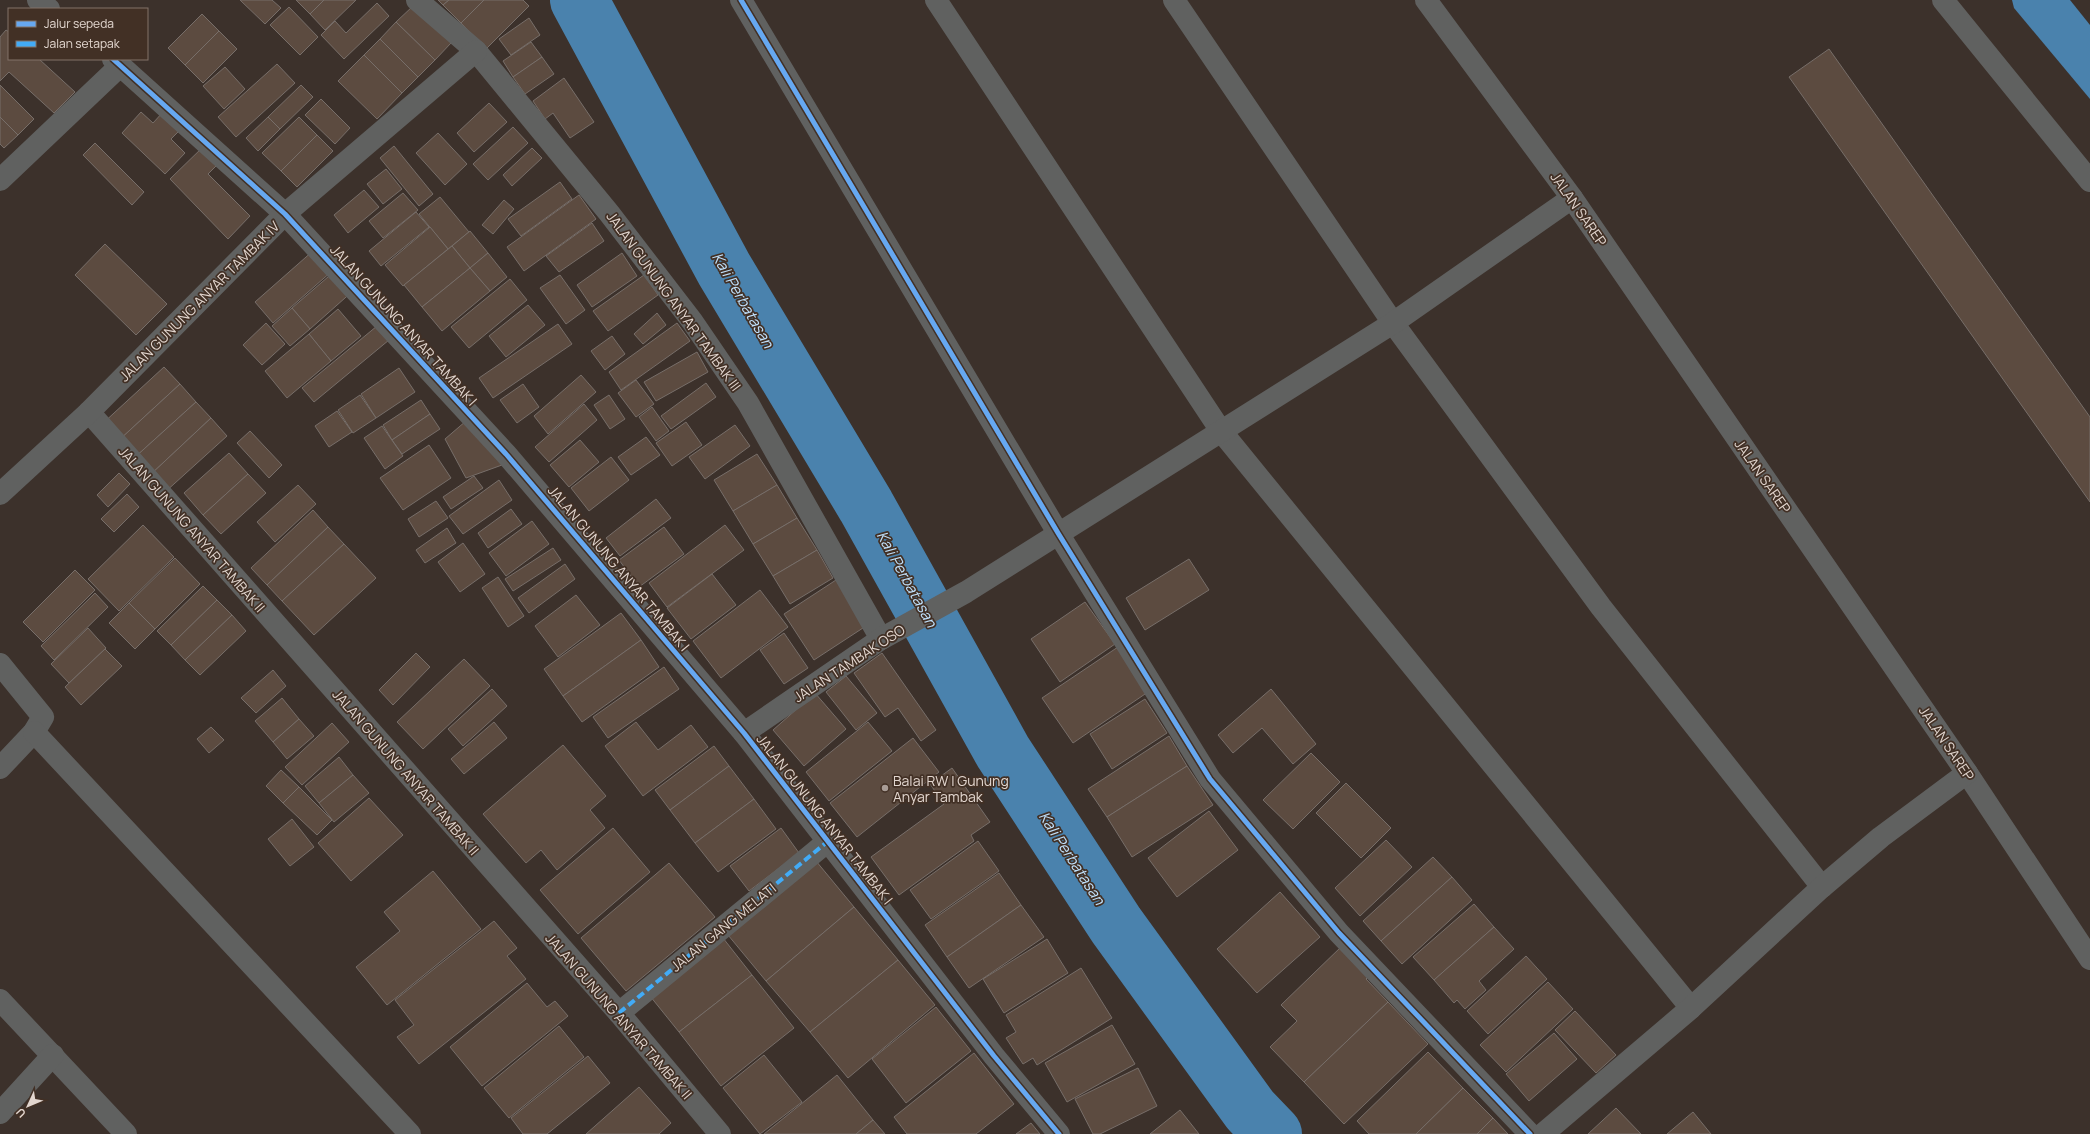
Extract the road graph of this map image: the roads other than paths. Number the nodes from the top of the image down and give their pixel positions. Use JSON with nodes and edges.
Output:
{"nodes":[{"id":1,"x":38,"y":0,"type":"edge"},
{"id":2,"x":417,"y":0,"type":"edge"},
{"id":3,"x":741,"y":0,"type":"edge"},
{"id":4,"x":936,"y":0,"type":"edge"},
{"id":5,"x":1174,"y":0,"type":"edge"},
{"id":6,"x":1426,"y":0,"type":"edge"},
{"id":7,"x":1943,"y":0,"type":"edge"},
{"id":8,"x":49,"y":8,"type":"edge"},
{"id":9,"x":476,"y":51,"type":"junction"},
{"id":10,"x":117,"y":62,"type":"edge"},
{"id":11,"x":0,"y":180,"type":"edge"},
{"id":12,"x":2090,"y":181,"type":"edge"},
{"id":13,"x":1572,"y":198,"type":"junction"},
{"id":14,"x":296,"y":225,"type":"junction"},
{"id":15,"x":1393,"y":323,"type":"junction"},
{"id":16,"x":89,"y":412,"type":"junction"},
{"id":17,"x":1220,"y":431,"type":"junction"},
{"id":18,"x":0,"y":494,"type":"edge"},
{"id":19,"x":1058,"y":533,"type":"junction"},
{"id":20,"x":889,"y":635,"type":"junction"},
{"id":21,"x":0,"y":664,"type":"edge"},
{"id":22,"x":34,"y":732,"type":"junction"},
{"id":23,"x":744,"y":733,"type":"junction"},
{"id":24,"x":0,"y":768,"type":"edge"},
{"id":25,"x":1967,"y":772,"type":"junction"},
{"id":26,"x":827,"y":842,"type":"junction"},
{"id":27,"x":1822,"y":886,"type":"junction"},
{"id":28,"x":2090,"y":959,"type":"edge"},
{"id":29,"x":0,"y":1000,"type":"edge"},
{"id":30,"x":1691,"y":1008,"type":"junction"},
{"id":31,"x":619,"y":1013,"type":"junction"},
{"id":32,"x":53,"y":1056,"type":"junction"},
{"id":33,"x":0,"y":1113,"type":"edge"},
{"id":34,"x":126,"y":1134,"type":"edge"},
{"id":35,"x":410,"y":1134,"type":"edge"},
{"id":36,"x":720,"y":1134,"type":"edge"},
{"id":37,"x":1059,"y":1134,"type":"edge"},
{"id":38,"x":1530,"y":1134,"type":"edge"},
{"id":39,"x":1542,"y":1134,"type":"edge"}],
"edges":[{"from":1,"to":8,"type":"street"},
{"from":2,"to":9,"type":"street","name":"JALAN GUNUNG ANYAR TAMBAK III"},
{"from":3,"to":19,"type":"street"},
{"from":4,"to":17,"type":"street"},
{"from":5,"to":15,"type":"street"},
{"from":6,"to":13,"type":"street","name":"JALAN SAREP"},
{"from":7,"to":12,"type":"street"},
{"from":9,"to":14,"type":"street","name":"JALAN GUNUNG ANYAR TAMBAK IV"},
{"from":9,"to":20,"type":"street","name":"JALAN GUNUNG ANYAR TAMBAK III"},
{"from":10,"to":11,"type":"street"},
{"from":10,"to":14,"type":"street","name":"JALAN GUNUNG ANYAR TAMBAK I"},
{"from":13,"to":15,"type":"street","name":"JALAN TAMBAK OSO"},
{"from":13,"to":25,"type":"street","name":"JALAN SAREP"},
{"from":14,"to":16,"type":"street","name":"JALAN GUNUNG ANYAR TAMBAK IV"},
{"from":14,"to":23,"type":"street","name":"JALAN GUNUNG ANYAR TAMBAK I"},
{"from":15,"to":17,"type":"street","name":"JALAN TAMBAK OSO"},
{"from":15,"to":27,"type":"street"},
{"from":16,"to":18,"type":"street","name":"JALAN GUNUNG ANYAR TAMBAK IV"},
{"from":16,"to":31,"type":"street","name":"JALAN GUNUNG ANYAR TAMBAK II"},
{"from":17,"to":19,"type":"street","name":"JALAN TAMBAK OSO"},
{"from":17,"to":30,"type":"street"},
{"from":19,"to":20,"type":"street","name":"JALAN TAMBAK OSO"},
{"from":19,"to":38,"type":"street"},
{"from":20,"to":23,"type":"street","name":"JALAN TAMBAK OSO"},
{"from":21,"to":22,"type":"street"},
{"from":22,"to":24,"type":"street"},
{"from":22,"to":35,"type":"street"},
{"from":23,"to":26,"type":"street","name":"JALAN GUNUNG ANYAR TAMBAK I"},
{"from":25,"to":27,"type":"street"},
{"from":25,"to":28,"type":"street","name":"JALAN SAREP"},
{"from":26,"to":31,"type":"street","name":"JALAN GANG MELATI"},
{"from":26,"to":37,"type":"street","name":"JALAN GUNUNG ANYAR TAMBAK I"},
{"from":27,"to":30,"type":"street"},
{"from":29,"to":32,"type":"street"},
{"from":30,"to":39,"type":"street"},
{"from":31,"to":36,"type":"street","name":"JALAN GUNUNG ANYAR TAMBAK II"},
{"from":32,"to":33,"type":"street"},
{"from":32,"to":34,"type":"street"}]}
